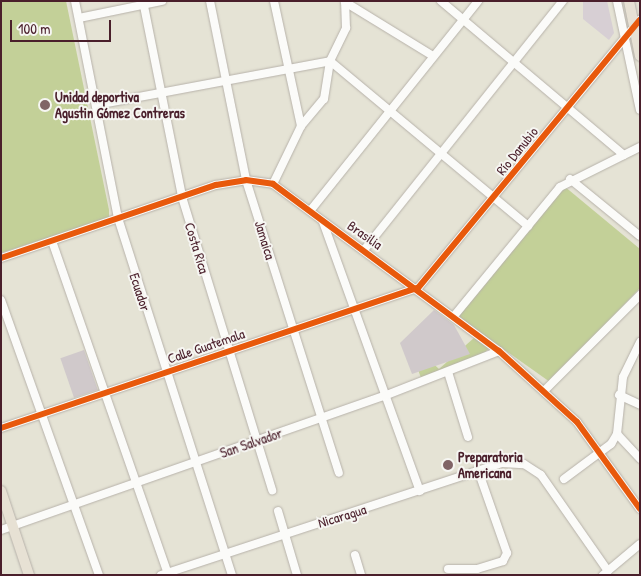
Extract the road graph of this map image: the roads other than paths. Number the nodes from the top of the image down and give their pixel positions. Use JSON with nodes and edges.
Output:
{"nodes":[{"id":1,"x":75,"y":1,"type":"edge"},
{"id":2,"x":162,"y":1,"type":"edge"},
{"id":3,"x":210,"y":1,"type":"edge"},
{"id":4,"x":274,"y":1,"type":"edge"},
{"id":5,"x":440,"y":1,"type":"edge"},
{"id":6,"x":478,"y":1,"type":"edge"},
{"id":7,"x":563,"y":1,"type":"edge"},
{"id":8,"x":617,"y":1,"type":"edge"},
{"id":9,"x":629,"y":1,"type":"edge"},
{"id":10,"x":345,"y":2,"type":"edge"},
{"id":11,"x":143,"y":3,"type":"edge"},
{"id":12,"x":79,"y":18,"type":"junction"},
{"id":13,"x":462,"y":20,"type":"junction"},
{"id":14,"x":637,"y":24,"type":"edge"},
{"id":15,"x":625,"y":40,"type":"junction"},
{"id":16,"x":433,"y":56,"type":"junction"},
{"id":17,"x":640,"y":56,"type":"edge"},
{"id":18,"x":330,"y":61,"type":"junction"},
{"id":19,"x":515,"y":64,"type":"junction"},
{"id":20,"x":288,"y":67,"type":"junction"},
{"id":21,"x":226,"y":79,"type":"junction"},
{"id":22,"x":161,"y":92,"type":"junction"},
{"id":23,"x":96,"y":105,"type":"junction"},
{"id":24,"x":568,"y":108,"type":"junction"},
{"id":25,"x":640,"y":110,"type":"edge"},
{"id":26,"x":388,"y":112,"type":"junction"},
{"id":27,"x":301,"y":126,"type":"junction"},
{"id":28,"x":640,"y":147,"type":"edge"},
{"id":29,"x":440,"y":155,"type":"junction"},
{"id":30,"x":624,"y":155,"type":"junction"},
{"id":31,"x":570,"y":179,"type":"junction"},
{"id":32,"x":246,"y":180,"type":"junction"},
{"id":33,"x":273,"y":184,"type":"junction"},
{"id":34,"x":182,"y":197,"type":"junction"},
{"id":35,"x":494,"y":200,"type":"junction"},
{"id":36,"x":310,"y":211,"type":"junction"},
{"id":37,"x":118,"y":218,"type":"junction"},
{"id":38,"x":323,"y":222,"type":"junction"},
{"id":39,"x":528,"y":226,"type":"junction"},
{"id":40,"x":640,"y":236,"type":"edge"},
{"id":41,"x":52,"y":241,"type":"junction"},
{"id":42,"x":364,"y":250,"type":"junction"},
{"id":43,"x":1,"y":258,"type":"edge"},
{"id":44,"x":418,"y":288,"type":"junction"},
{"id":45,"x":640,"y":295,"type":"edge"},
{"id":46,"x":1,"y":300,"type":"edge"},
{"id":47,"x":353,"y":309,"type":"junction"},
{"id":48,"x":454,"y":316,"type":"junction"},
{"id":49,"x":293,"y":329,"type":"junction"},
{"id":50,"x":640,"y":342,"type":"edge"},
{"id":51,"x":231,"y":351,"type":"junction"},
{"id":52,"x":499,"y":351,"type":"junction"},
{"id":53,"x":448,"y":372,"type":"junction"},
{"id":54,"x":166,"y":373,"type":"junction"},
{"id":55,"x":544,"y":391,"type":"junction"},
{"id":56,"x":106,"y":392,"type":"junction"},
{"id":57,"x":619,"y":395,"type":"junction"},
{"id":58,"x":384,"y":396,"type":"junction"},
{"id":59,"x":640,"y":404,"type":"edge"},
{"id":60,"x":42,"y":414,"type":"junction"},
{"id":61,"x":322,"y":418,"type":"junction"},
{"id":62,"x":1,"y":428,"type":"edge"},
{"id":63,"x":617,"y":434,"type":"junction"},
{"id":64,"x":468,"y":437,"type":"dead end"},
{"id":65,"x":258,"y":441,"type":"junction"},
{"id":66,"x":602,"y":454,"type":"junction"},
{"id":67,"x":640,"y":460,"type":"edge"},
{"id":68,"x":195,"y":462,"type":"junction"},
{"id":69,"x":478,"y":470,"type":"junction"},
{"id":70,"x":339,"y":473,"type":"dead end"},
{"id":71,"x":564,"y":479,"type":"dead end"},
{"id":72,"x":136,"y":484,"type":"junction"},
{"id":73,"x":272,"y":490,"type":"dead end"},
{"id":74,"x":1,"y":491,"type":"edge"},
{"id":75,"x":420,"y":491,"type":"junction"},
{"id":76,"x":74,"y":505,"type":"junction"},
{"id":77,"x":640,"y":509,"type":"edge"},
{"id":78,"x":278,"y":511,"type":"dead end"},
{"id":79,"x":12,"y":526,"type":"junction"},
{"id":80,"x":1,"y":530,"type":"edge"},
{"id":81,"x":284,"y":534,"type":"junction"},
{"id":82,"x":640,"y":544,"type":"edge"},
{"id":83,"x":225,"y":553,"type":"junction"},
{"id":84,"x":355,"y":555,"type":"dead end"},
{"id":85,"x":448,"y":568,"type":"dead end"},
{"id":86,"x":605,"y":573,"type":"edge"},
{"id":87,"x":165,"y":574,"type":"edge"},
{"id":88,"x":29,"y":575,"type":"edge"},
{"id":89,"x":99,"y":575,"type":"edge"},
{"id":90,"x":232,"y":575,"type":"edge"},
{"id":91,"x":297,"y":575,"type":"edge"},
{"id":92,"x":361,"y":575,"type":"edge"}],
"edges":[{"from":1,"to":12,"type":"street","name":"Ecuador"},
{"from":2,"to":11,"type":"street"},
{"from":3,"to":21,"type":"street","name":"Jamaica"},
{"from":4,"to":20,"type":"street"},
{"from":5,"to":13,"type":"street"},
{"from":6,"to":13,"type":"street"},
{"from":7,"to":19,"type":"street"},
{"from":8,"to":15,"type":"street"},
{"from":9,"to":14,"type":"main road"},
{"from":10,"to":16,"type":"street"},
{"from":10,"to":18,"type":"street"},
{"from":11,"to":12,"type":"street"},
{"from":11,"to":22,"type":"street","name":"Costa Rica"},
{"from":12,"to":23,"type":"street","name":"Ecuador"},
{"from":13,"to":16,"type":"street"},
{"from":13,"to":19,"type":"street"},
{"from":14,"to":15,"type":"street","name":"Río Danubio"},
{"from":14,"to":17,"type":"main road"},
{"from":15,"to":24,"type":"street","name":"Río Danubio"},
{"from":15,"to":25,"type":"street"},
{"from":16,"to":26,"type":"street"},
{"from":18,"to":20,"type":"street"},
{"from":18,"to":26,"type":"street"},
{"from":18,"to":27,"type":"street"},
{"from":19,"to":24,"type":"street"},
{"from":19,"to":29,"type":"street"},
{"from":20,"to":21,"type":"street"},
{"from":20,"to":27,"type":"street"},
{"from":21,"to":22,"type":"street"},
{"from":21,"to":32,"type":"street","name":"Jamaica"},
{"from":22,"to":23,"type":"street"},
{"from":22,"to":34,"type":"street","name":"Costa Rica"},
{"from":23,"to":37,"type":"street","name":"Ecuador"},
{"from":24,"to":30,"type":"street"},
{"from":24,"to":35,"type":"street","name":"Río Danubio"},
{"from":26,"to":29,"type":"street"},
{"from":26,"to":36,"type":"street"},
{"from":27,"to":33,"type":"street"},
{"from":28,"to":30,"type":"street"},
{"from":29,"to":35,"type":"street"},
{"from":29,"to":42,"type":"street"},
{"from":30,"to":31,"type":"street"},
{"from":31,"to":39,"type":"street"},
{"from":31,"to":40,"type":"street"},
{"from":32,"to":33,"type":"street","name":"Brasilia"},
{"from":32,"to":34,"type":"street","name":"Brasilia"},
{"from":32,"to":49,"type":"street","name":"Jamaica"},
{"from":33,"to":36,"type":"street","name":"Brasilia"},
{"from":34,"to":37,"type":"street","name":"Brasilia"},
{"from":34,"to":51,"type":"street","name":"Costa Rica"},
{"from":35,"to":39,"type":"street"},
{"from":35,"to":44,"type":"street","name":"Río Danubio"},
{"from":36,"to":38,"type":"street","name":"Brasilia"},
{"from":37,"to":41,"type":"street","name":"Brasilia"},
{"from":37,"to":54,"type":"street","name":"Ecuador"},
{"from":38,"to":42,"type":"street","name":"Brasilia"},
{"from":38,"to":47,"type":"street"},
{"from":39,"to":48,"type":"street"},
{"from":41,"to":43,"type":"street","name":"Brasilia"},
{"from":41,"to":56,"type":"street"},
{"from":42,"to":44,"type":"street","name":"Brasilia"},
{"from":44,"to":47,"type":"street","name":"Calle Guatemala"},
{"from":44,"to":48,"type":"street","name":"Brasilia"},
{"from":45,"to":55,"type":"street"},
{"from":46,"to":60,"type":"street"},
{"from":47,"to":49,"type":"street","name":"Calle Guatemala"},
{"from":47,"to":58,"type":"street"},
{"from":48,"to":52,"type":"street","name":"Brasilia"},
{"from":49,"to":51,"type":"street","name":"Calle Guatemala"},
{"from":49,"to":61,"type":"street","name":"Jamaica"},
{"from":50,"to":57,"type":"street"},
{"from":51,"to":54,"type":"street","name":"Calle Guatemala"},
{"from":51,"to":65,"type":"street","name":"Costa Rica"},
{"from":52,"to":53,"type":"street","name":"San Salvador"},
{"from":52,"to":55,"type":"street","name":"Brasilia"},
{"from":53,"to":58,"type":"street","name":"San Salvador"},
{"from":53,"to":64,"type":"street"},
{"from":54,"to":56,"type":"street","name":"Calle Guatemala"},
{"from":54,"to":68,"type":"street","name":"Ecuador"},
{"from":55,"to":66,"type":"street","name":"Brasilia"},
{"from":56,"to":60,"type":"street","name":"Calle Guatemala"},
{"from":56,"to":72,"type":"street"},
{"from":57,"to":59,"type":"street"},
{"from":57,"to":63,"type":"street"},
{"from":58,"to":61,"type":"street","name":"San Salvador"},
{"from":58,"to":75,"type":"street"},
{"from":60,"to":62,"type":"street","name":"Calle Guatemala"},
{"from":60,"to":76,"type":"street"},
{"from":61,"to":65,"type":"street","name":"San Salvador"},
{"from":61,"to":70,"type":"street","name":"Jamaica"},
{"from":63,"to":66,"type":"street"},
{"from":63,"to":67,"type":"street"},
{"from":65,"to":68,"type":"street","name":"San Salvador"},
{"from":65,"to":73,"type":"street","name":"Costa Rica"},
{"from":66,"to":71,"type":"street"},
{"from":66,"to":77,"type":"street","name":"Brasilia"},
{"from":68,"to":72,"type":"street","name":"San Salvador"},
{"from":68,"to":83,"type":"street","name":"Ecuador"},
{"from":69,"to":75,"type":"street","name":"Nicaragua"},
{"from":69,"to":85,"type":"street"},
{"from":69,"to":86,"type":"street","name":"Nicaragua"},
{"from":72,"to":76,"type":"street","name":"San Salvador"},
{"from":72,"to":87,"type":"street"},
{"from":74,"to":79,"type":"main road"},
{"from":75,"to":81,"type":"street","name":"Nicaragua"},
{"from":76,"to":79,"type":"street","name":"San Salvador"},
{"from":76,"to":89,"type":"street"},
{"from":78,"to":81,"type":"street"},
{"from":79,"to":80,"type":"street","name":"San Salvador"},
{"from":79,"to":88,"type":"main road"},
{"from":81,"to":83,"type":"street","name":"Nicaragua"},
{"from":81,"to":91,"type":"street"},
{"from":82,"to":86,"type":"street"},
{"from":83,"to":87,"type":"street","name":"Nicaragua"},
{"from":83,"to":90,"type":"street","name":"Ecuador"},
{"from":84,"to":92,"type":"street"}]}
